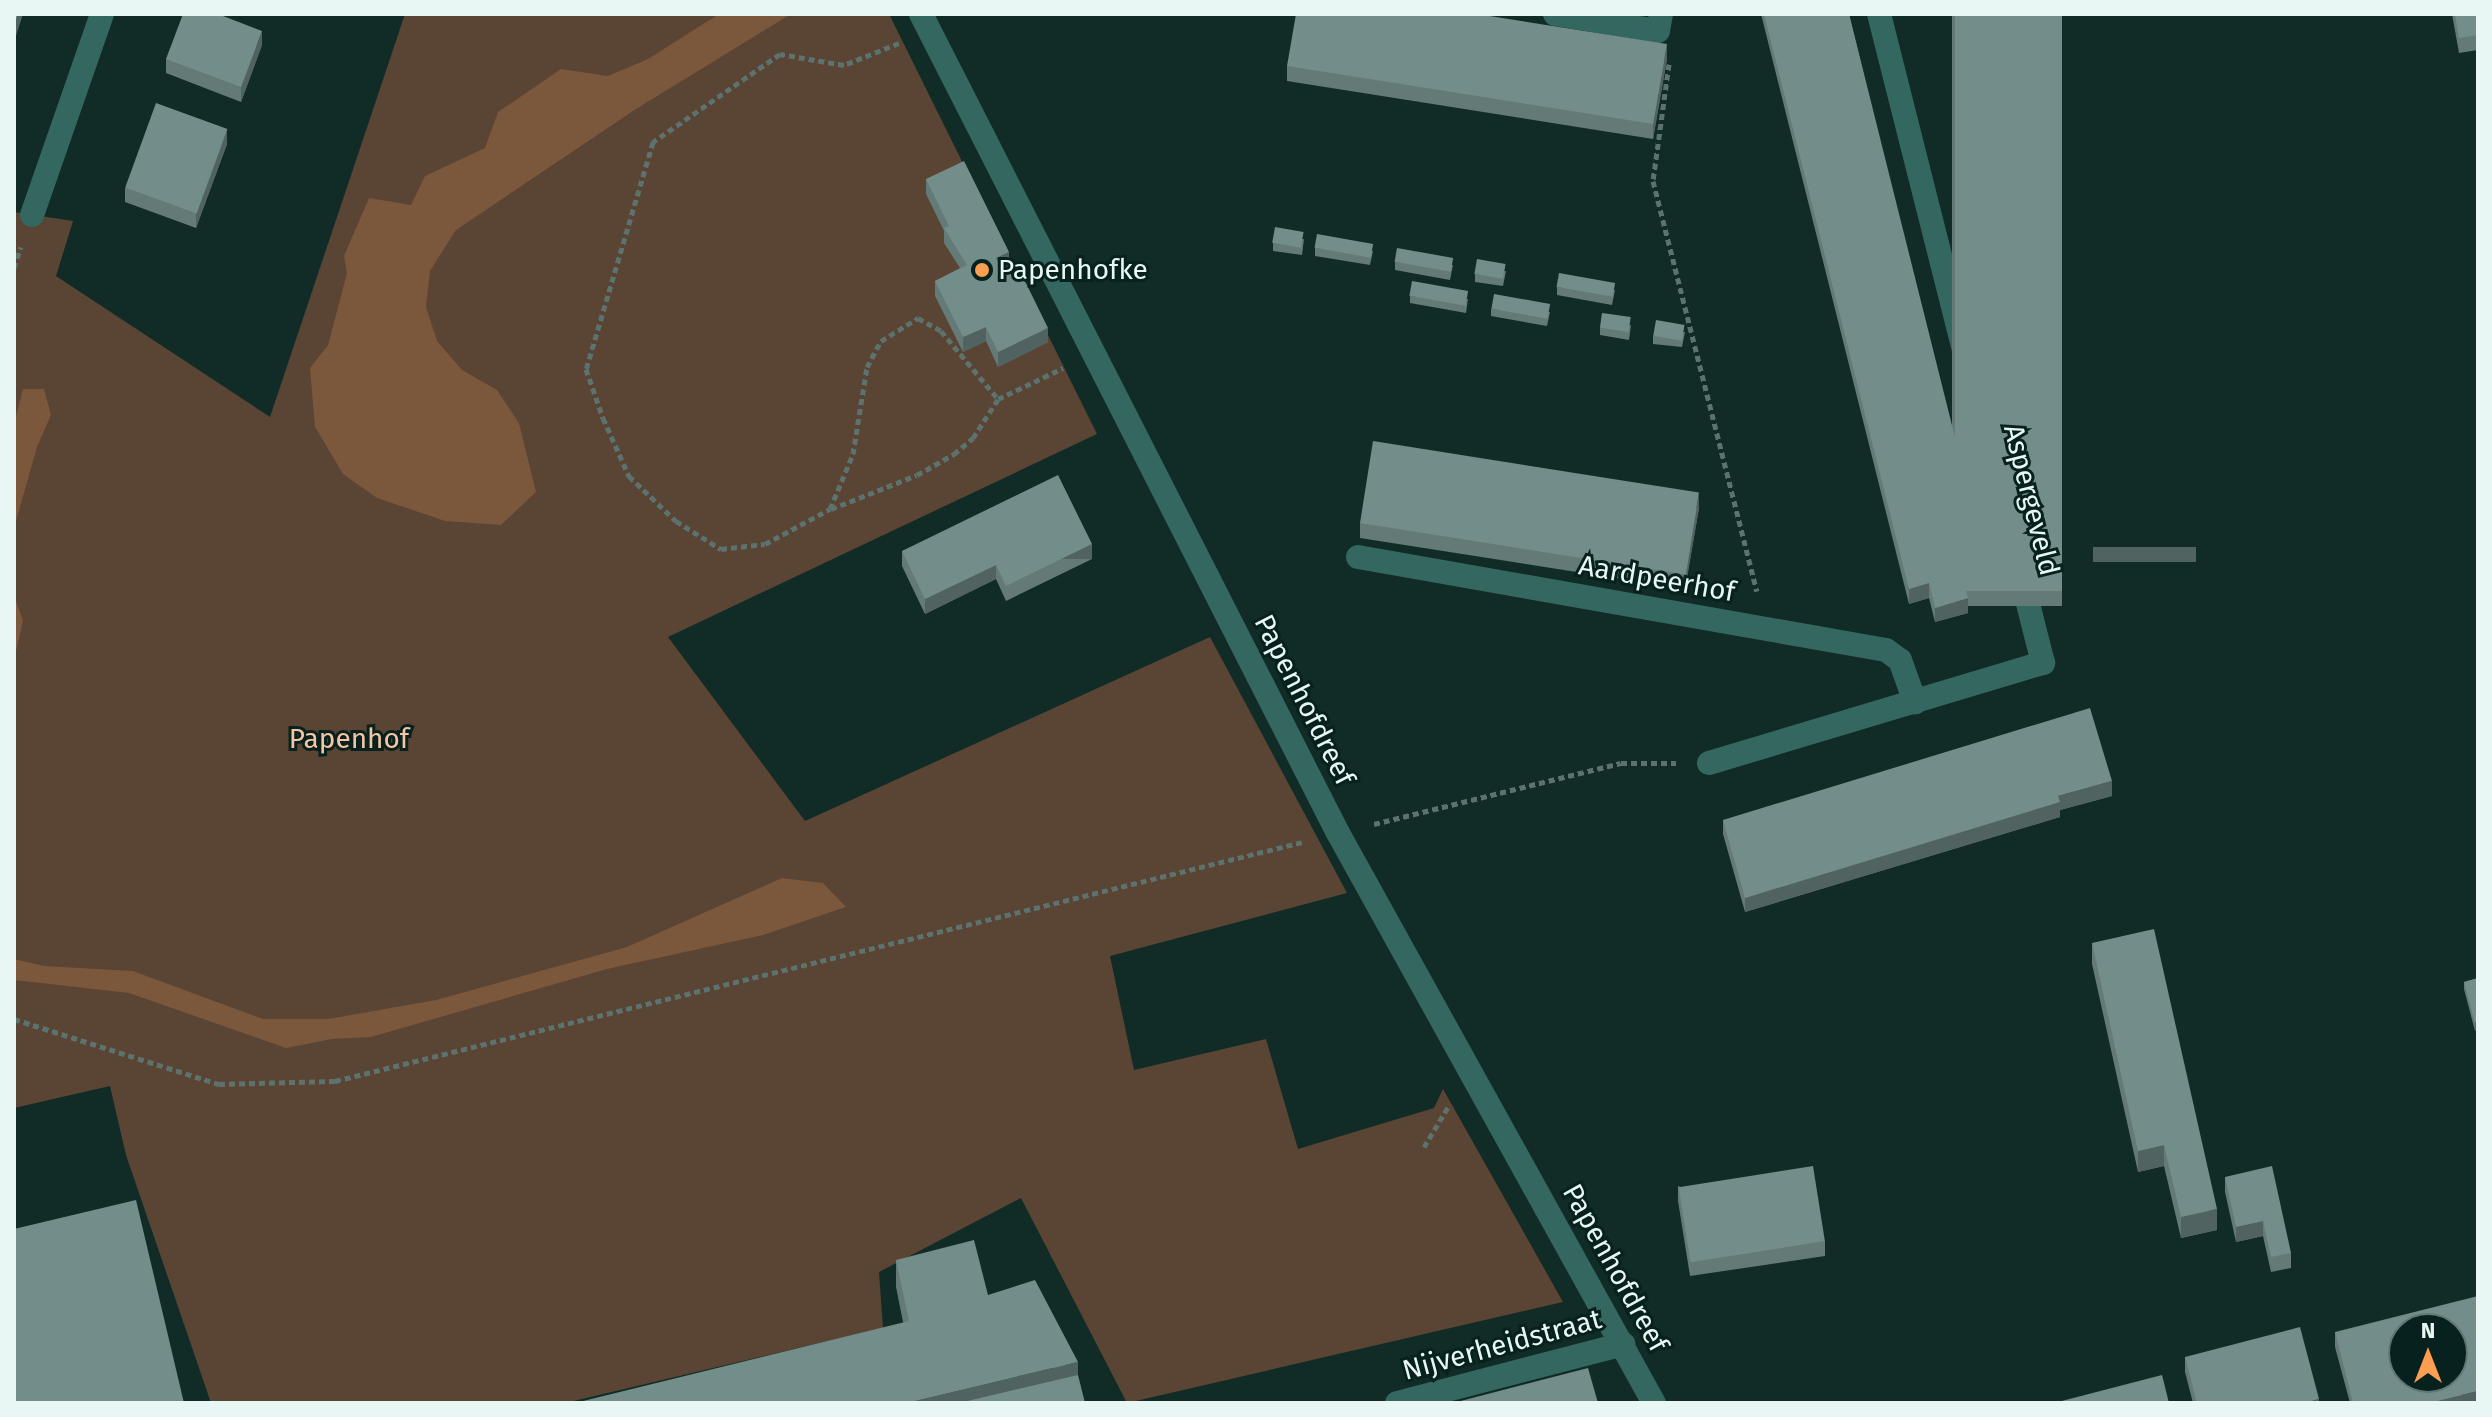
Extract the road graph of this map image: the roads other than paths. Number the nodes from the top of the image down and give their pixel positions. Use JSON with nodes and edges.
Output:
{"nodes":[{"id":1,"x":102,"y":14,"type":"edge"},
{"id":2,"x":1555,"y":14,"type":"edge"},
{"id":3,"x":1879,"y":14,"type":"edge"},
{"id":4,"x":926,"y":22,"type":"edge"},
{"id":5,"x":1659,"y":22,"type":"edge"},
{"id":6,"x":32,"y":215,"type":"dead end"},
{"id":7,"x":1358,"y":557,"type":"dead end"},
{"id":8,"x":1915,"y":702,"type":"junction"},
{"id":9,"x":1709,"y":763,"type":"road end"},
{"id":10,"x":1623,"y":1344,"type":"junction"},
{"id":11,"x":1397,"y":1403,"type":"edge"},
{"id":12,"x":1654,"y":1403,"type":"edge"}],
"edges":[{"from":1,"to":6,"type":"street"},
{"from":2,"to":5,"type":"street"},
{"from":3,"to":8,"type":"street","name":"Aspergeveld"},
{"from":4,"to":10,"type":"street","name":"Papenhofdreef"},
{"from":7,"to":8,"type":"street","name":"Aardpeerhof"},
{"from":8,"to":9,"type":"street","name":"Aspergeveld"},
{"from":10,"to":11,"type":"street","name":"Nijverheidstraat"},
{"from":10,"to":12,"type":"street","name":"Papenhofdreef"}]}
